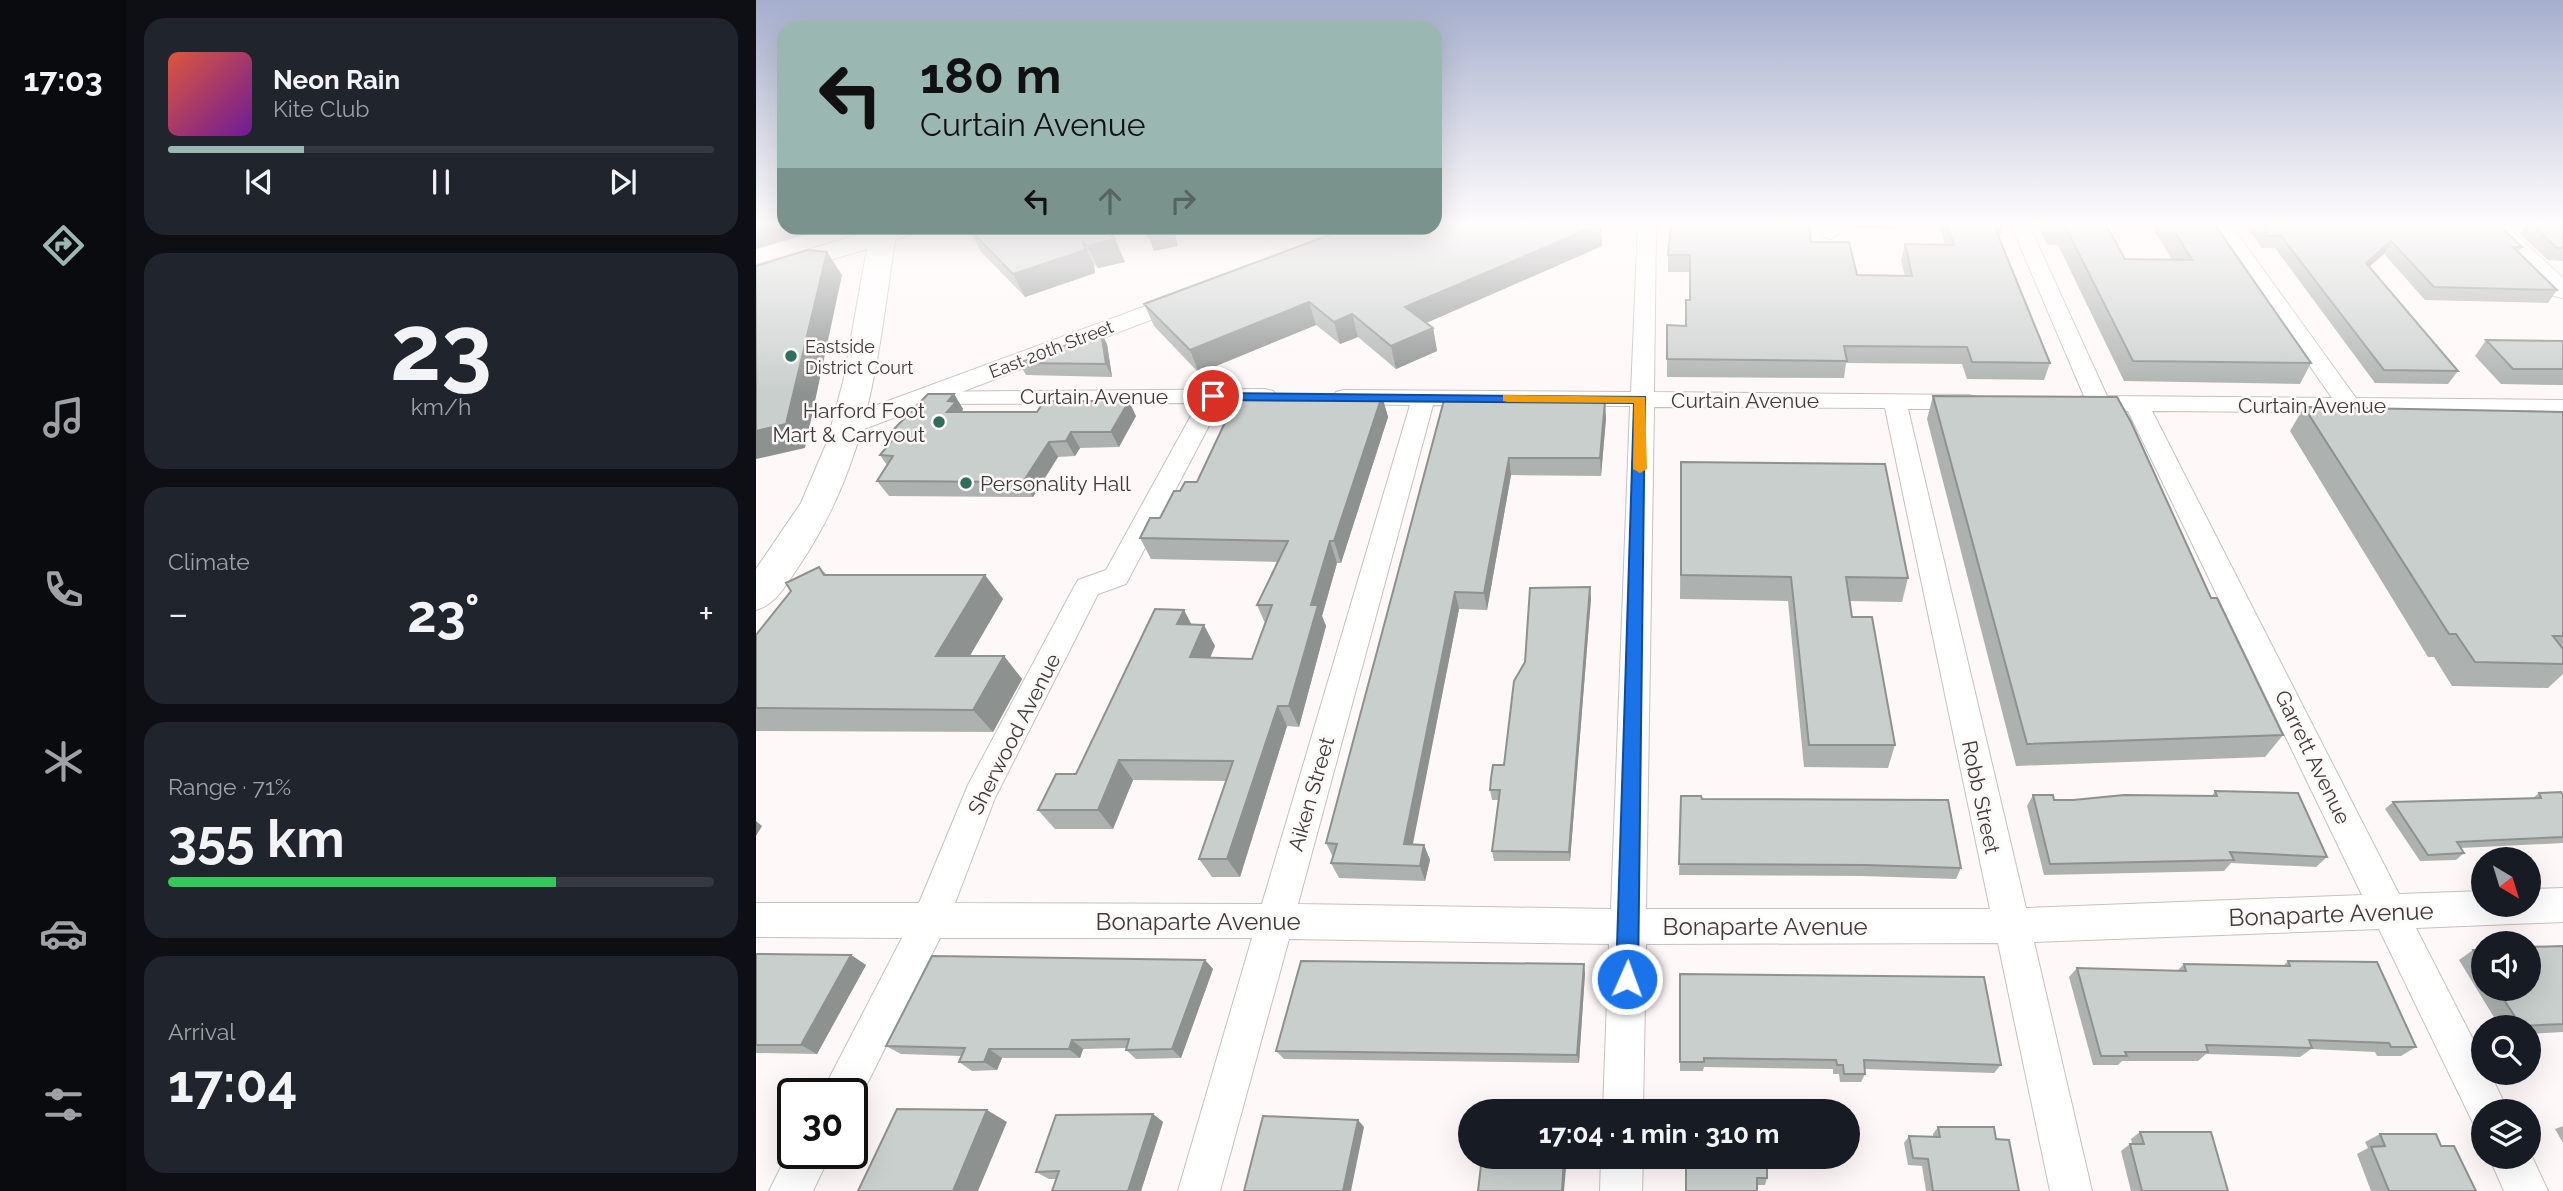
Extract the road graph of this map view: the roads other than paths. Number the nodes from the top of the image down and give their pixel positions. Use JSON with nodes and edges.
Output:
{"nodes":[{"id":1,"x":874,"y":281,"type":"edge"},
{"id":2,"x":1645,"y":281,"type":"edge"},
{"id":3,"x":2045,"y":281,"type":"edge"},
{"id":4,"x":2261,"y":281,"type":"edge"},
{"id":5,"x":1212,"y":289,"type":"edge"},
{"id":6,"x":1213,"y":396,"type":"junction"},
{"id":7,"x":924,"y":397,"type":"junction"},
{"id":8,"x":1294,"y":397,"type":"edge"},
{"id":9,"x":1322,"y":397,"type":"edge"},
{"id":10,"x":1423,"y":398,"type":"junction"},
{"id":11,"x":1641,"y":400,"type":"junction"},
{"id":12,"x":1895,"y":401,"type":"junction"},
{"id":13,"x":1990,"y":402,"type":"edge"},
{"id":14,"x":2058,"y":403,"type":"edge"},
{"id":15,"x":2099,"y":403,"type":"junction"},
{"id":16,"x":2136,"y":403,"type":"junction"},
{"id":17,"x":2349,"y":405,"type":"junction"},
{"id":18,"x":2563,"y":407,"type":"edge"},
{"id":19,"x":849,"y":425,"type":"junction"},
{"id":20,"x":756,"y":596,"type":"edge"},
{"id":21,"x":2563,"y":905,"type":"edge"},
{"id":22,"x":2390,"y":912,"type":"junction"},
{"id":23,"x":756,"y":920,"type":"edge"},
{"id":24,"x":930,"y":920,"type":"junction"},
{"id":25,"x":1275,"y":921,"type":"junction"},
{"id":26,"x":2010,"y":926,"type":"junction"},
{"id":27,"x":1629,"y":927,"type":"junction"},
{"id":28,"x":849,"y":1078,"type":"edge"},
{"id":29,"x":1623,"y":1099,"type":"edge"},
{"id":30,"x":2482,"y":1099,"type":"edge"},
{"id":31,"x":802,"y":1169,"type":"edge"},
{"id":32,"x":1622,"y":1169,"type":"edge"},
{"id":33,"x":2516,"y":1169,"type":"edge"},
{"id":34,"x":790,"y":1191,"type":"edge"},
{"id":35,"x":1199,"y":1191,"type":"edge"},
{"id":36,"x":1621,"y":1191,"type":"edge"},
{"id":37,"x":2071,"y":1191,"type":"edge"},
{"id":38,"x":2527,"y":1191,"type":"edge"}],
"edges":[{"from":1,"to":19,"type":"main road"},
{"from":2,"to":11,"type":"street"},
{"from":3,"to":15,"type":"street"},
{"from":4,"to":17,"type":"street"},
{"from":5,"to":7,"type":"street","name":"East 20th Street"},
{"from":6,"to":7,"type":"street","name":"Curtain Avenue"},
{"from":6,"to":8,"type":"street","name":"Curtain Avenue"},
{"from":6,"to":24,"type":"street","name":"Sherwood Avenue"},
{"from":7,"to":19,"type":"street","name":"Curtain Avenue"},
{"from":9,"to":10,"type":"street","name":"Curtain Avenue"},
{"from":10,"to":11,"type":"street","name":"Curtain Avenue"},
{"from":10,"to":25,"type":"street","name":"Aiken Street"},
{"from":11,"to":12,"type":"street","name":"Curtain Avenue"},
{"from":11,"to":27,"type":"street"},
{"from":12,"to":13,"type":"street","name":"Curtain Avenue"},
{"from":12,"to":26,"type":"street","name":"Robb Street"},
{"from":14,"to":15,"type":"street","name":"Curtain Avenue"},
{"from":15,"to":16,"type":"street","name":"Curtain Avenue"},
{"from":16,"to":17,"type":"street","name":"Curtain Avenue"},
{"from":16,"to":22,"type":"street","name":"Garrett Avenue"},
{"from":17,"to":18,"type":"street","name":"Curtain Avenue"},
{"from":19,"to":20,"type":"main road"},
{"from":21,"to":22,"type":"street","name":"Bonaparte Avenue"},
{"from":22,"to":26,"type":"street","name":"Bonaparte Avenue"},
{"from":22,"to":30,"type":"street","name":"Garrett Avenue"},
{"from":23,"to":24,"type":"street","name":"Bonaparte Avenue"},
{"from":24,"to":25,"type":"street","name":"Bonaparte Avenue"},
{"from":24,"to":28,"type":"street","name":"Sherwood Avenue"},
{"from":25,"to":27,"type":"street","name":"Bonaparte Avenue"},
{"from":25,"to":35,"type":"street","name":"Aiken Street"},
{"from":26,"to":27,"type":"street","name":"Bonaparte Avenue"},
{"from":26,"to":37,"type":"street","name":"Robb Street"},
{"from":27,"to":29,"type":"street"},
{"from":31,"to":34,"type":"street"},
{"from":32,"to":36,"type":"street"},
{"from":33,"to":38,"type":"street"}]}
